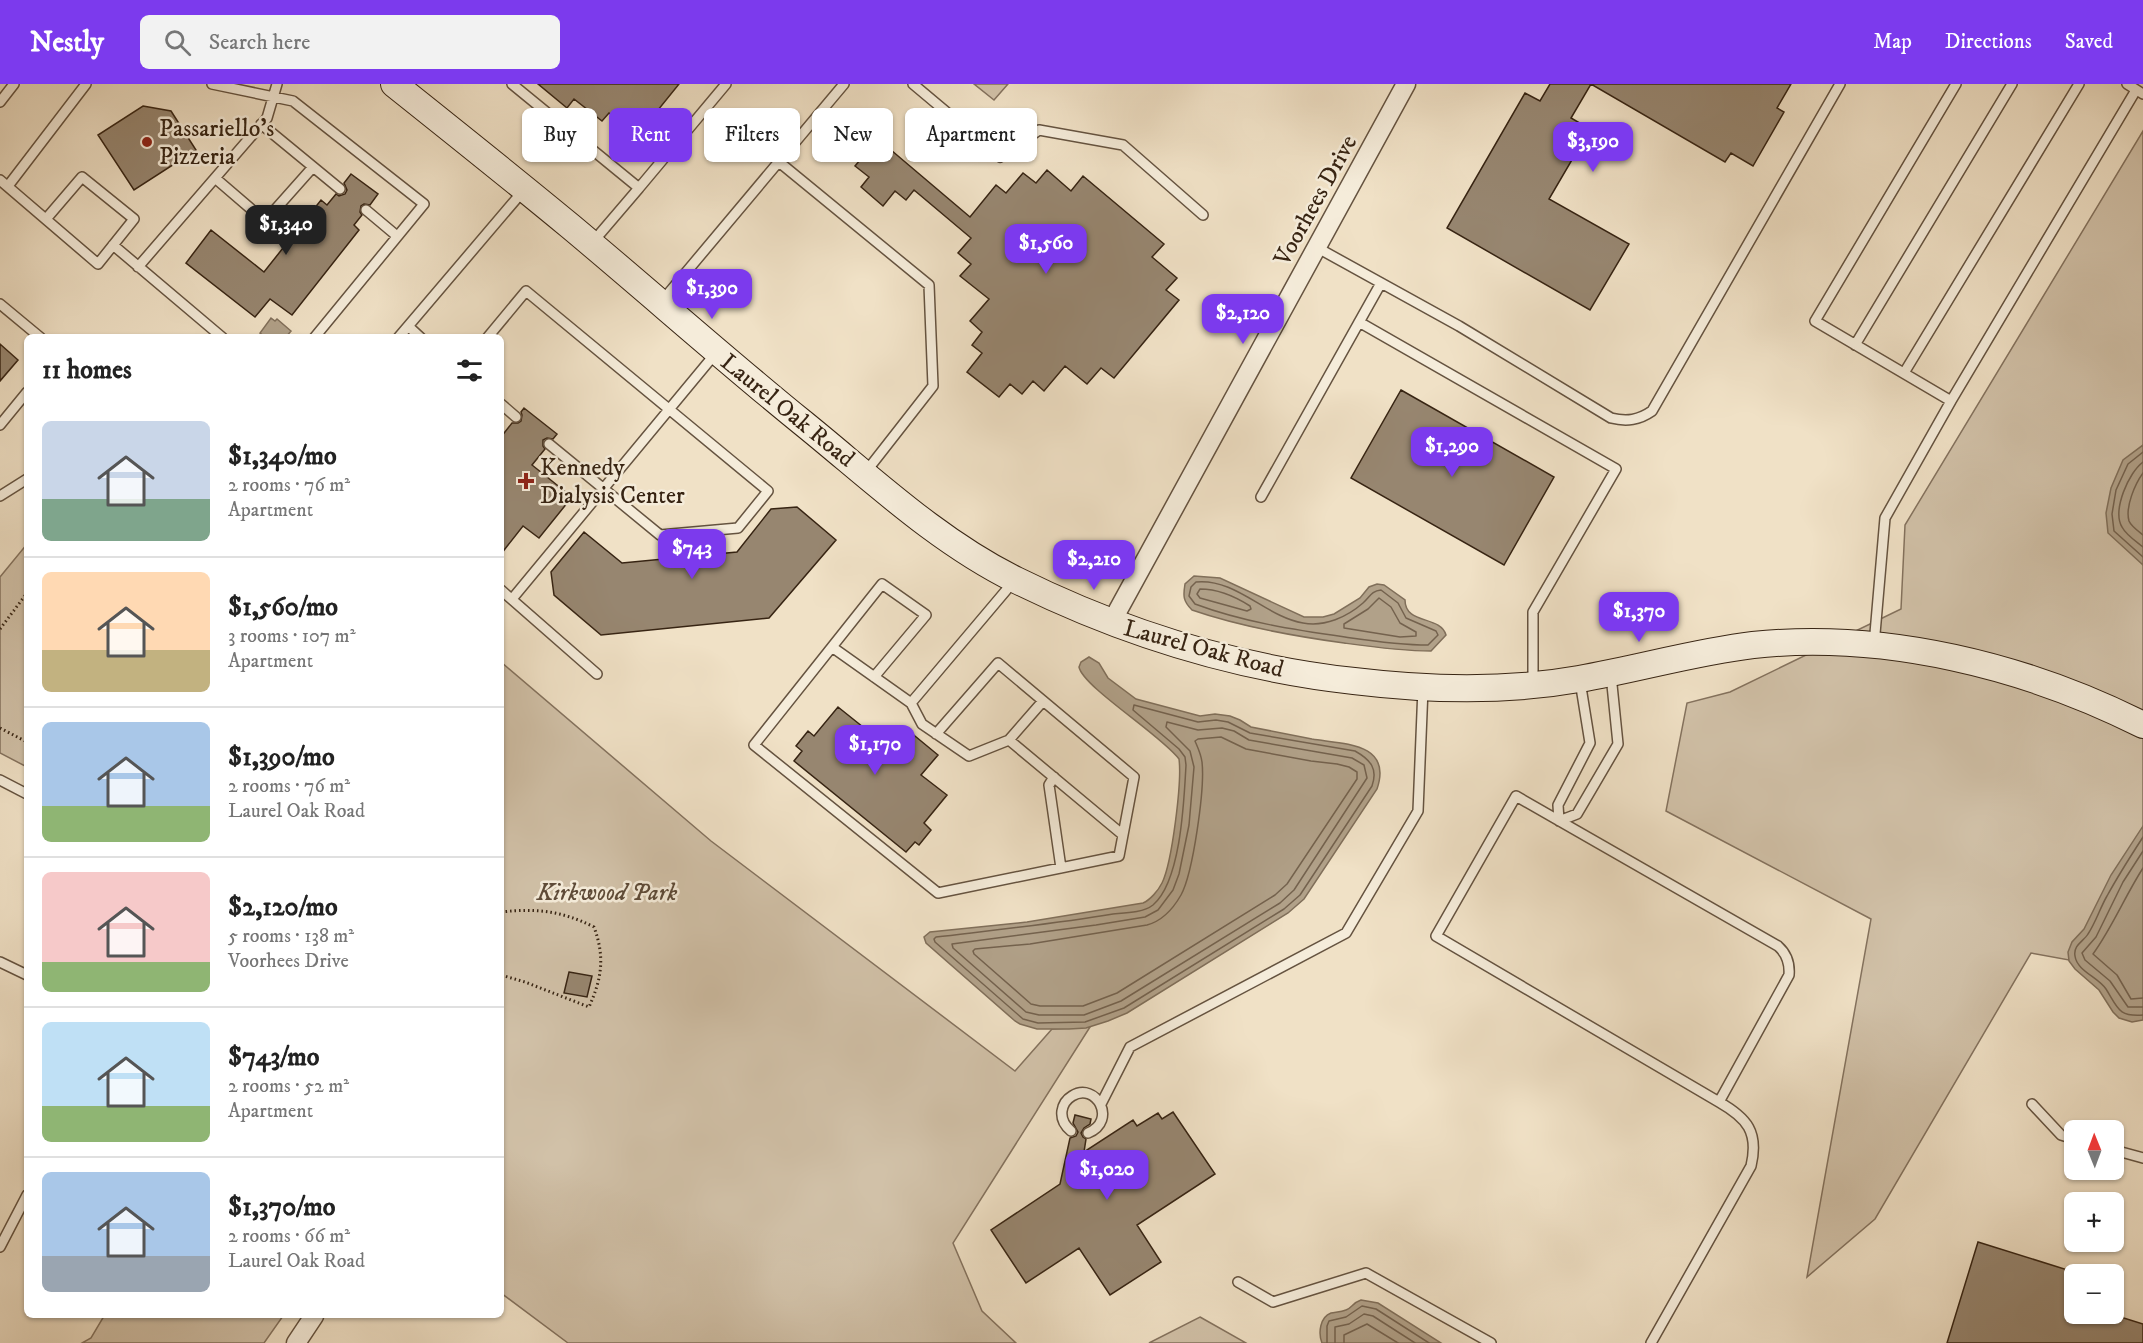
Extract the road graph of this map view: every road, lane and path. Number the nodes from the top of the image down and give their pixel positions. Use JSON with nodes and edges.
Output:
{"nodes":[{"id":1,"x":14,"y":84,"type":"edge"},
{"id":2,"x":86,"y":84,"type":"edge"},
{"id":3,"x":212,"y":84,"type":"edge"},
{"id":4,"x":277,"y":84,"type":"edge"},
{"id":5,"x":394,"y":84,"type":"edge"},
{"id":6,"x":512,"y":84,"type":"edge"},
{"id":7,"x":726,"y":84,"type":"edge"},
{"id":8,"x":844,"y":84,"type":"edge"},
{"id":9,"x":913,"y":84,"type":"edge"},
{"id":10,"x":1406,"y":84,"type":"edge"},
{"id":11,"x":1840,"y":84,"type":"edge"},
{"id":12,"x":1956,"y":84,"type":"edge"},
{"id":13,"x":2012,"y":84,"type":"edge"},
{"id":14,"x":2079,"y":84,"type":"edge"},
{"id":15,"x":2127,"y":84,"type":"edge"},
{"id":16,"x":2140,"y":92,"type":"edge"},
{"id":17,"x":274,"y":97,"type":"junction"},
{"id":18,"x":0,"y":102,"type":"edge"},
{"id":19,"x":261,"y":124,"type":"junction"},
{"id":20,"x":800,"y":137,"type":"edge"},
{"id":21,"x":779,"y":162,"type":"joint"},
{"id":22,"x":313,"y":167,"type":"junction"},
{"id":23,"x":215,"y":178,"type":"junction"},
{"id":24,"x":4,"y":183,"type":"edge"},
{"id":25,"x":639,"y":188,"type":"junction"},
{"id":26,"x":340,"y":189,"type":"dead end"},
{"id":27,"x":524,"y":189,"type":"junction"},
{"id":28,"x":366,"y":210,"type":"dead end"},
{"id":29,"x":1203,"y":214,"type":"dead end"},
{"id":30,"x":46,"y":219,"type":"junction"},
{"id":31,"x":398,"y":236,"type":"junction"},
{"id":32,"x":591,"y":244,"type":"junction"},
{"id":33,"x":113,"y":245,"type":"junction"},
{"id":34,"x":1316,"y":247,"type":"junction"},
{"id":35,"x":138,"y":267,"type":"junction"},
{"id":36,"x":1381,"y":283,"type":"junction"},
{"id":37,"x":660,"y":303,"type":"junction"},
{"id":38,"x":0,"y":304,"type":"edge"},
{"id":39,"x":1359,"y":322,"type":"junction"},
{"id":40,"x":408,"y":326,"type":"junction"},
{"id":41,"x":36,"y":334,"type":"edge"},
{"id":42,"x":218,"y":334,"type":"edge"},
{"id":43,"x":317,"y":334,"type":"edge"},
{"id":44,"x":401,"y":334,"type":"edge"},
{"id":45,"x":417,"y":334,"type":"edge"},
{"id":46,"x":490,"y":334,"type":"edge"},
{"id":47,"x":1855,"y":345,"type":"junction"},
{"id":48,"x":717,"y":352,"type":"junction"},
{"id":49,"x":1904,"y":373,"type":"junction"},
{"id":50,"x":24,"y":396,"type":"edge"},
{"id":51,"x":1951,"y":401,"type":"junction"},
{"id":52,"x":504,"y":407,"type":"edge"},
{"id":53,"x":669,"y":410,"type":"junction"},
{"id":54,"x":516,"y":417,"type":"dead end"},
{"id":55,"x":0,"y":425,"type":"edge"},
{"id":56,"x":549,"y":444,"type":"dead end"},
{"id":57,"x":865,"y":473,"type":"junction"},
{"id":58,"x":24,"y":481,"type":"edge"},
{"id":59,"x":604,"y":488,"type":"junction"},
{"id":60,"x":0,"y":496,"type":"edge"},
{"id":61,"x":1262,"y":497,"type":"dead end"},
{"id":62,"x":1015,"y":580,"type":"junction"},
{"id":63,"x":504,"y":592,"type":"edge"},
{"id":64,"x":24,"y":597,"type":"edge"},
{"id":65,"x":512,"y":599,"type":"junction"},
{"id":66,"x":1111,"y":623,"type":"junction"},
{"id":67,"x":0,"y":629,"type":"edge"},
{"id":68,"x":1874,"y":646,"type":"junction"},
{"id":69,"x":832,"y":647,"type":"junction"},
{"id":70,"x":1611,"y":672,"type":"junction"},
{"id":71,"x":597,"y":674,"type":"dead end"},
{"id":72,"x":874,"y":677,"type":"junction"},
{"id":73,"x":1579,"y":679,"type":"junction"},
{"id":74,"x":1533,"y":685,"type":"junction"},
{"id":75,"x":1423,"y":686,"type":"junction"},
{"id":76,"x":1043,"y":701,"type":"junction"},
{"id":77,"x":911,"y":703,"type":"junction"},
{"id":78,"x":2143,"y":725,"type":"edge"},
{"id":79,"x":0,"y":728,"type":"edge"},
{"id":80,"x":936,"y":734,"type":"junction"},
{"id":81,"x":24,"y":740,"type":"edge"},
{"id":82,"x":1009,"y":740,"type":"junction"},
{"id":83,"x":1054,"y":777,"type":"junction"},
{"id":84,"x":0,"y":780,"type":"edge"},
{"id":85,"x":24,"y":792,"type":"edge"},
{"id":86,"x":1559,"y":821,"type":"junction"},
{"id":87,"x":1123,"y":835,"type":"junction"},
{"id":88,"x":1061,"y":868,"type":"junction"},
{"id":89,"x":504,"y":912,"type":"edge"},
{"id":90,"x":0,"y":962,"type":"edge"},
{"id":91,"x":24,"y":974,"type":"edge"},
{"id":92,"x":504,"y":976,"type":"edge"},
{"id":93,"x":1719,"y":1102,"type":"junction"},
{"id":94,"x":1101,"y":1104,"type":"junction"},
{"id":95,"x":2032,"y":1104,"type":"dead end"},
{"id":96,"x":1071,"y":1131,"type":"dead end"},
{"id":97,"x":1088,"y":1133,"type":"dead end"},
{"id":98,"x":2064,"y":1136,"type":"edge"},
{"id":99,"x":2124,"y":1153,"type":"edge"},
{"id":100,"x":2143,"y":1158,"type":"edge"},
{"id":101,"x":24,"y":1201,"type":"edge"},
{"id":102,"x":0,"y":1247,"type":"edge"},
{"id":103,"x":1238,"y":1282,"type":"dead end"},
{"id":104,"x":313,"y":1318,"type":"edge"},
{"id":105,"x":296,"y":1343,"type":"edge"},
{"id":106,"x":1491,"y":1343,"type":"edge"},
{"id":107,"x":1651,"y":1343,"type":"edge"}],
"edges":[{"from":1,"to":18,"type":"lane"},
{"from":2,"to":24,"type":"lane"},
{"from":3,"to":17,"type":"lane"},
{"from":4,"to":17,"type":"lane"},
{"from":5,"to":27,"type":"street","name":"Laurel Oak Road"},
{"from":6,"to":25,"type":"lane"},
{"from":7,"to":25,"type":"lane"},
{"from":8,"to":20,"type":"lane"},
{"from":9,"to":29,"type":"lane"},
{"from":10,"to":34,"type":"street","name":"Voorhees Drive"},
{"from":11,"to":36,"type":"lane"},
{"from":12,"to":47,"type":"lane"},
{"from":13,"to":47,"type":"lane"},
{"from":14,"to":49,"type":"lane"},
{"from":15,"to":16,"type":"lane"},
{"from":16,"to":51,"type":"lane"},
{"from":17,"to":19,"type":"lane"},
{"from":17,"to":31,"type":"lane"},
{"from":19,"to":22,"type":"lane"},
{"from":19,"to":23,"type":"lane"},
{"from":21,"to":37,"type":"lane"},
{"from":21,"to":57,"type":"lane"},
{"from":22,"to":23,"type":"lane"},
{"from":22,"to":26,"type":"lane"},
{"from":23,"to":35,"type":"lane"},
{"from":24,"to":30,"type":"lane"},
{"from":25,"to":32,"type":"lane"},
{"from":27,"to":32,"type":"street","name":"Laurel Oak Road"},
{"from":27,"to":40,"type":"lane"},
{"from":28,"to":31,"type":"lane"},
{"from":30,"to":33,"type":"lane"},
{"from":30,"to":33,"type":"lane"},
{"from":31,"to":43,"type":"lane"},
{"from":32,"to":37,"type":"street","name":"Laurel Oak Road"},
{"from":33,"to":35,"type":"lane"},
{"from":34,"to":36,"type":"lane"},
{"from":34,"to":66,"type":"street","name":"Voorhees Drive"},
{"from":35,"to":42,"type":"lane"},
{"from":36,"to":39,"type":"lane"},
{"from":37,"to":48,"type":"street","name":"Laurel Oak Road"},
{"from":38,"to":41,"type":"lane"},
{"from":39,"to":61,"type":"lane"},
{"from":39,"to":74,"type":"lane"},
{"from":40,"to":44,"type":"lane"},
{"from":40,"to":45,"type":"lane"},
{"from":46,"to":53,"type":"lane"},
{"from":47,"to":49,"type":"lane"},
{"from":48,"to":53,"type":"lane"},
{"from":48,"to":57,"type":"street","name":"Laurel Oak Road"},
{"from":49,"to":51,"type":"lane"},
{"from":50,"to":55,"type":"lane"},
{"from":51,"to":68,"type":"lane"},
{"from":52,"to":54,"type":"lane"},
{"from":53,"to":59,"type":"lane"},
{"from":53,"to":59,"type":"lane"},
{"from":56,"to":59,"type":"lane"},
{"from":57,"to":62,"type":"street","name":"Laurel Oak Road"},
{"from":58,"to":60,"type":"lane"},
{"from":59,"to":65,"type":"lane"},
{"from":62,"to":66,"type":"street","name":"Laurel Oak Road"},
{"from":62,"to":77,"type":"lane"},
{"from":63,"to":65,"type":"lane"},
{"from":64,"to":67,"type":"path"},
{"from":65,"to":71,"type":"lane"},
{"from":66,"to":75,"type":"street","name":"Laurel Oak Road"},
{"from":68,"to":70,"type":"street","name":"Laurel Oak Road"},
{"from":68,"to":78,"type":"street","name":"Laurel Oak Road"},
{"from":69,"to":72,"type":"lane"},
{"from":69,"to":72,"type":"lane"},
{"from":69,"to":88,"type":"lane"},
{"from":70,"to":73,"type":"street","name":"Laurel Oak Road"},
{"from":70,"to":86,"type":"lane"},
{"from":72,"to":77,"type":"lane"},
{"from":73,"to":74,"type":"street","name":"Laurel Oak Road"},
{"from":73,"to":86,"type":"lane"},
{"from":74,"to":75,"type":"street","name":"Laurel Oak Road"},
{"from":75,"to":94,"type":"lane"},
{"from":76,"to":80,"type":"lane"},
{"from":76,"to":82,"type":"lane"},
{"from":76,"to":87,"type":"lane"},
{"from":77,"to":80,"type":"lane"},
{"from":79,"to":81,"type":"path"},
{"from":80,"to":82,"type":"lane"},
{"from":82,"to":83,"type":"lane"},
{"from":83,"to":87,"type":"lane"},
{"from":83,"to":88,"type":"lane"},
{"from":84,"to":85,"type":"lane"},
{"from":86,"to":93,"type":"lane"},
{"from":86,"to":93,"type":"lane"},
{"from":87,"to":88,"type":"lane"},
{"from":89,"to":92,"type":"path"},
{"from":90,"to":91,"type":"lane"},
{"from":93,"to":107,"type":"lane"},
{"from":94,"to":96,"type":"lane"},
{"from":94,"to":97,"type":"lane"},
{"from":95,"to":98,"type":"lane"},
{"from":99,"to":100,"type":"lane"},
{"from":101,"to":102,"type":"lane"},
{"from":103,"to":106,"type":"lane"},
{"from":104,"to":105,"type":"street"}]}
